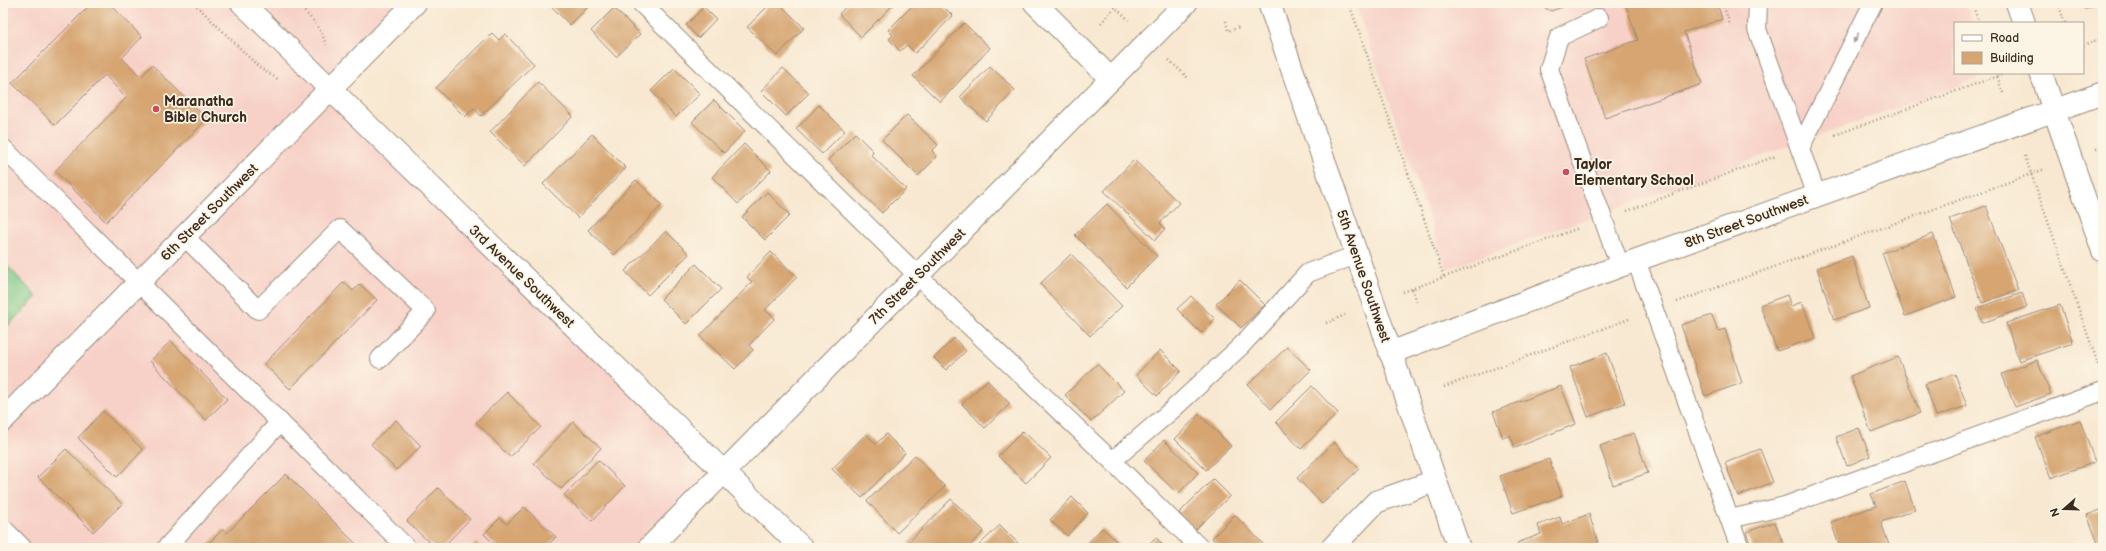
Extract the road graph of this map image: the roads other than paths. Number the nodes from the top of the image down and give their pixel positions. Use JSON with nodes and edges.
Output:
{"nodes":[{"id":1,"x":242,"y":3,"type":"edge"},
{"id":2,"x":415,"y":3,"type":"edge"},
{"id":3,"x":641,"y":3,"type":"edge"},
{"id":4,"x":1035,"y":3,"type":"edge"},
{"id":5,"x":1186,"y":3,"type":"edge"},
{"id":6,"x":1269,"y":3,"type":"edge"},
{"id":7,"x":1758,"y":3,"type":"edge"},
{"id":8,"x":1873,"y":3,"type":"edge"},
{"id":9,"x":2017,"y":3,"type":"edge"},
{"id":10,"x":1599,"y":18,"type":"dead end"},
{"id":11,"x":2024,"y":22,"type":"edge"},
{"id":12,"x":2041,"y":74,"type":"edge"},
{"id":13,"x":1111,"y":79,"type":"junction"},
{"id":14,"x":330,"y":90,"type":"junction"},
{"id":15,"x":2103,"y":93,"type":"edge"},
{"id":16,"x":2054,"y":111,"type":"junction"},
{"id":17,"x":3,"y":148,"type":"edge"},
{"id":18,"x":1800,"y":148,"type":"junction"},
{"id":19,"x":1817,"y":196,"type":"junction"},
{"id":20,"x":185,"y":237,"type":"junction"},
{"id":21,"x":2103,"y":251,"type":"edge"},
{"id":22,"x":1356,"y":255,"type":"junction"},
{"id":23,"x":1628,"y":263,"type":"junction"},
{"id":24,"x":918,"y":276,"type":"junction"},
{"id":25,"x":140,"y":282,"type":"junction"},
{"id":26,"x":1390,"y":352,"type":"junction"},
{"id":27,"x":380,"y":359,"type":"dead end"},
{"id":28,"x":2103,"y":391,"type":"edge"},
{"id":29,"x":3,"y":420,"type":"edge"},
{"id":30,"x":280,"y":422,"type":"junction"},
{"id":31,"x":1112,"y":461,"type":"junction"},
{"id":32,"x":724,"y":472,"type":"junction"},
{"id":33,"x":1435,"y":481,"type":"junction"},
{"id":34,"x":1730,"y":519,"type":"junction"},
{"id":35,"x":3,"y":531,"type":"edge"},
{"id":36,"x":20,"y":548,"type":"edge"},
{"id":37,"x":166,"y":548,"type":"edge"},
{"id":38,"x":407,"y":548,"type":"edge"},
{"id":39,"x":649,"y":548,"type":"edge"},
{"id":40,"x":802,"y":548,"type":"edge"},
{"id":41,"x":1200,"y":548,"type":"edge"},
{"id":42,"x":1332,"y":548,"type":"edge"},
{"id":43,"x":1459,"y":548,"type":"edge"},
{"id":44,"x":1740,"y":548,"type":"edge"}],
"edges":[{"from":1,"to":14,"type":"main road","name":"3rd Avenue Southwest"},
{"from":2,"to":14,"type":"main road","name":"6th Street Southwest"},
{"from":3,"to":24,"type":"lane"},
{"from":4,"to":13,"type":"main road"},
{"from":5,"to":13,"type":"main road","name":"7th Street Southwest"},
{"from":6,"to":22,"type":"main road","name":"5th Avenue Southwest"},
{"from":7,"to":18,"type":"lane"},
{"from":8,"to":18,"type":"lane","one_way":true},
{"from":9,"to":11,"type":"main road"},
{"from":10,"to":23,"type":"lane"},
{"from":12,"to":16,"type":"main road"},
{"from":13,"to":24,"type":"main road","name":"7th Street Southwest"},
{"from":14,"to":20,"type":"main road","name":"6th Street Southwest"},
{"from":14,"to":32,"type":"main road","name":"3rd Avenue Southwest"},
{"from":15,"to":16,"type":"main road","name":"8th Street Southwest"},
{"from":16,"to":19,"type":"main road","name":"8th Street Southwest"},
{"from":16,"to":21,"type":"main road"},
{"from":17,"to":25,"type":"lane"},
{"from":18,"to":19,"type":"lane"},
{"from":19,"to":23,"type":"main road","name":"8th Street Southwest"},
{"from":20,"to":25,"type":"main road","name":"6th Street Southwest"},
{"from":20,"to":27,"type":"lane"},
{"from":22,"to":26,"type":"main road","name":"5th Avenue Southwest"},
{"from":22,"to":31,"type":"lane"},
{"from":23,"to":26,"type":"main road","name":"8th Street Southwest"},
{"from":23,"to":34,"type":"lane"},
{"from":24,"to":31,"type":"lane"},
{"from":24,"to":32,"type":"main road","name":"7th Street Southwest"},
{"from":25,"to":29,"type":"main road","name":"6th Street Southwest"},
{"from":25,"to":30,"type":"lane"},
{"from":26,"to":33,"type":"main road","name":"5th Avenue Southwest"},
{"from":28,"to":34,"type":"lane"},
{"from":30,"to":37,"type":"lane"},
{"from":30,"to":38,"type":"lane"},
{"from":31,"to":41,"type":"lane"},
{"from":32,"to":39,"type":"main road","name":"7th Street Southwest"},
{"from":32,"to":40,"type":"main road","name":"3rd Avenue Southwest"},
{"from":33,"to":42,"type":"main road"},
{"from":33,"to":43,"type":"main road","name":"5th Avenue Southwest"},
{"from":34,"to":44,"type":"lane"},
{"from":35,"to":36,"type":"main road"}]}
